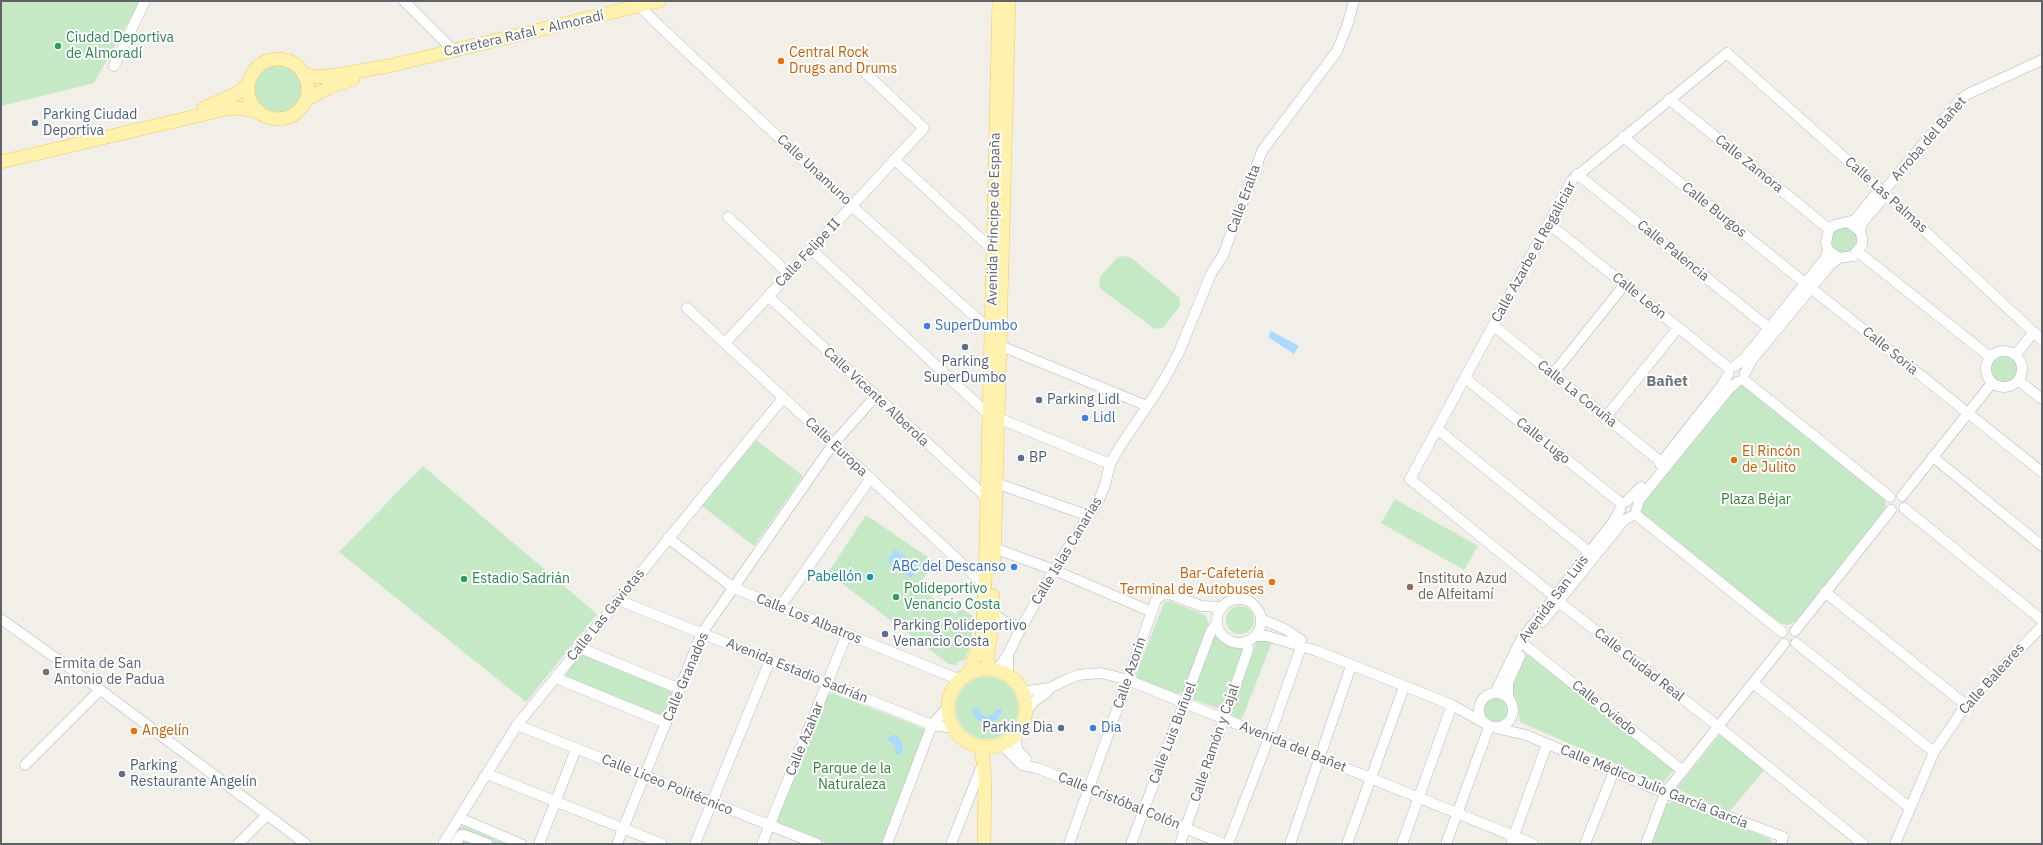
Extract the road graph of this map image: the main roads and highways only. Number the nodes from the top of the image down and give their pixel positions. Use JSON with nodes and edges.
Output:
{"nodes":[{"id":1,"x":659,"y":1,"type":"edge"},
{"id":2,"x":999,"y":1,"type":"edge"},
{"id":3,"x":1009,"y":1,"type":"edge"},
{"id":4,"x":389,"y":66,"type":"junction"},
{"id":5,"x":306,"y":75,"type":"junction"},
{"id":6,"x":248,"y":84,"type":"junction"},
{"id":7,"x":307,"y":99,"type":"junction"},
{"id":8,"x":258,"y":112,"type":"junction"},
{"id":9,"x":167,"y":122,"type":"junction"},
{"id":10,"x":1,"y":162,"type":"edge"},
{"id":11,"x":993,"y":416,"type":"junction"},
{"id":12,"x":991,"y":670,"type":"junction"},
{"id":13,"x":965,"y":677,"type":"junction"},
{"id":14,"x":992,"y":746,"type":"junction"},
{"id":15,"x":984,"y":778,"type":"junction"},
{"id":16,"x":984,"y":844,"type":"edge"}],
"edges":[{"from":1,"to":4,"type":"main road","name":"Carretera Rafal - Almoradí"},
{"from":2,"to":11,"type":"main road","name":"Avenida Príncipe de España"},
{"from":3,"to":11,"type":"main road","name":"Avenida Príncipe de España"},
{"from":4,"to":5,"type":"main road","name":"Carretera Rafal - Almoradí"},
{"from":4,"to":7,"type":"main road","name":"Carretera Rafal - Almoradí"},
{"from":5,"to":6,"type":"main road"},
{"from":5,"to":7,"type":"main road"},
{"from":6,"to":8,"type":"main road"},
{"from":6,"to":9,"type":"main road"},
{"from":7,"to":8,"type":"main road"},
{"from":8,"to":9,"type":"main road"},
{"from":9,"to":10,"type":"main road"},
{"from":11,"to":12,"type":"main road","name":"Avenida Príncipe de España"},
{"from":11,"to":13,"type":"main road","name":"Avenida Príncipe de España"},
{"from":12,"to":13,"type":"main road"},
{"from":12,"to":14,"type":"main road"},
{"from":13,"to":14,"type":"main road"},
{"from":14,"to":15,"type":"main road"},
{"from":14,"to":15,"type":"main road"},
{"from":15,"to":16,"type":"main road"}]}
